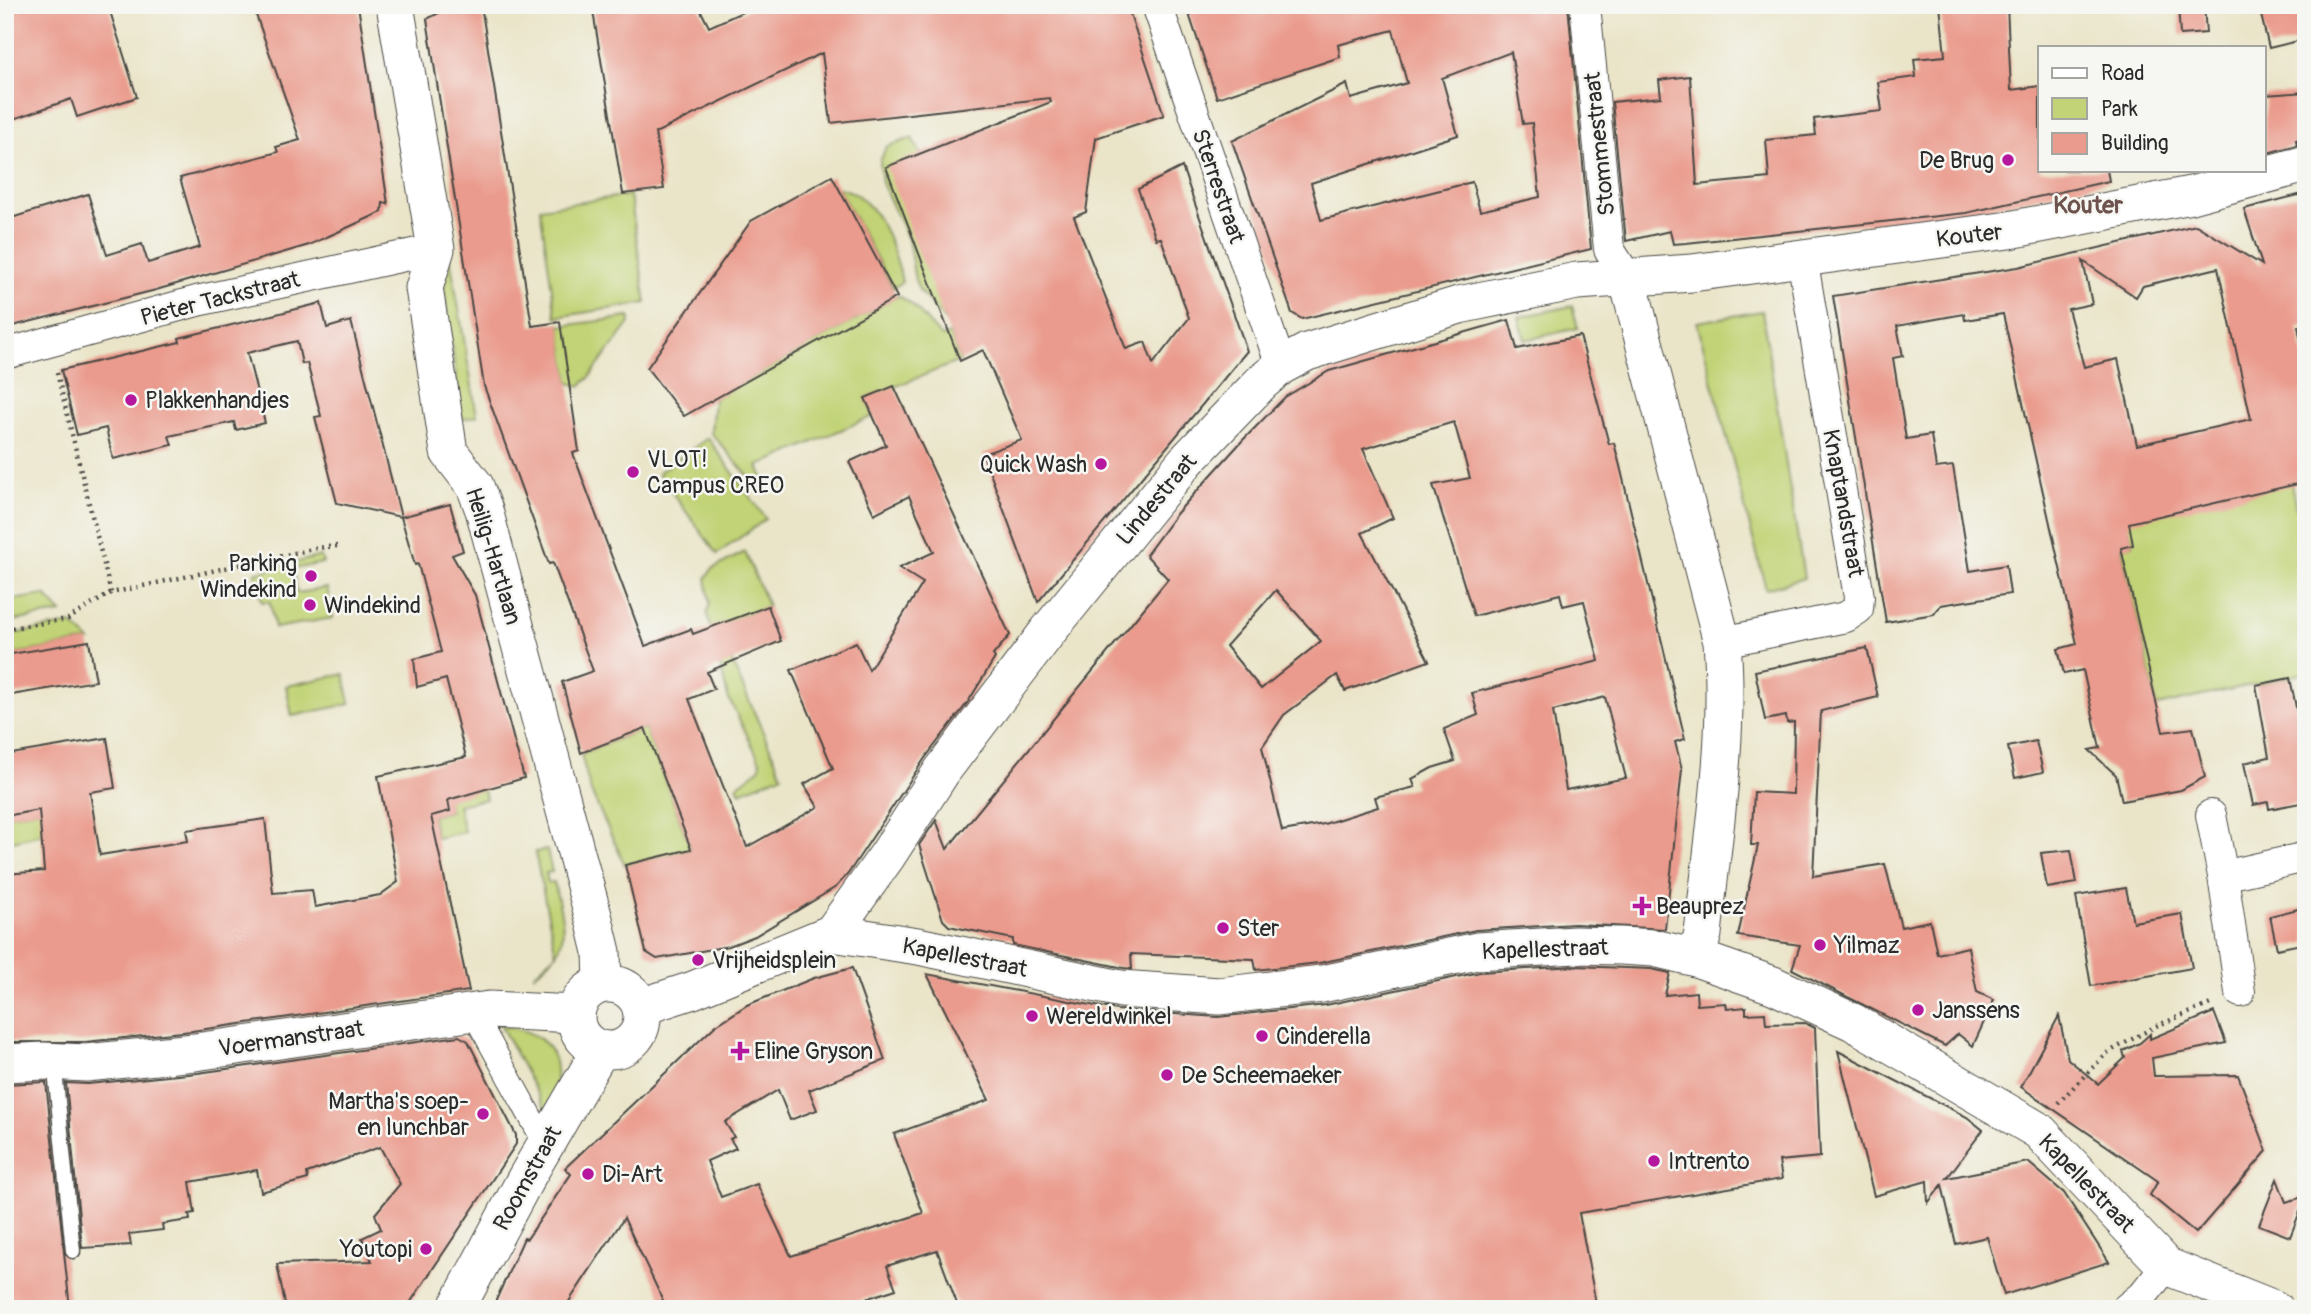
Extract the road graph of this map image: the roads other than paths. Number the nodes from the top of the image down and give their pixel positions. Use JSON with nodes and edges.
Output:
{"nodes":[{"id":1,"x":395,"y":5,"type":"edge"},
{"id":2,"x":1157,"y":5,"type":"edge"},
{"id":3,"x":1585,"y":5,"type":"edge"},
{"id":4,"x":2306,"y":164,"type":"edge"},
{"id":5,"x":436,"y":249,"type":"junction"},
{"id":6,"x":1802,"y":257,"type":"junction"},
{"id":7,"x":1627,"y":277,"type":"junction"},
{"id":8,"x":5,"y":354,"type":"edge"},
{"id":9,"x":1281,"y":366,"type":"junction"},
{"id":10,"x":1722,"y":642,"type":"junction"},
{"id":11,"x":2211,"y":815,"type":"dead end"},
{"id":12,"x":2306,"y":857,"type":"edge"},
{"id":13,"x":2223,"y":876,"type":"junction"},
{"id":14,"x":832,"y":933,"type":"junction"},
{"id":15,"x":1696,"y":958,"type":"junction"},
{"id":16,"x":603,"y":984,"type":"junction"},
{"id":17,"x":2239,"y":992,"type":"road end"},
{"id":18,"x":641,"y":1007,"type":"junction"},
{"id":19,"x":472,"y":1012,"type":"junction"},
{"id":20,"x":576,"y":1014,"type":"junction"},
{"id":21,"x":601,"y":1049,"type":"junction"},
{"id":22,"x":54,"y":1061,"type":"junction"},
{"id":23,"x":5,"y":1063,"type":"edge"},
{"id":24,"x":546,"y":1145,"type":"junction"},
{"id":25,"x":73,"y":1251,"type":"dead end"},
{"id":26,"x":2166,"y":1265,"type":"junction"},
{"id":27,"x":2269,"y":1308,"type":"edge"},
{"id":28,"x":456,"y":1309,"type":"edge"},
{"id":29,"x":2126,"y":1309,"type":"edge"}],
"edges":[{"from":1,"to":5,"type":"street","name":"Heilig-Hartlaan"},
{"from":2,"to":9,"type":"street","name":"Sterrestraat"},
{"from":3,"to":7,"type":"street","name":"Stommestraat"},
{"from":4,"to":6,"type":"street","name":"Kouter"},
{"from":5,"to":8,"type":"street","name":"Pieter Tackstraat"},
{"from":5,"to":16,"type":"street","name":"Heilig-Hartlaan"},
{"from":6,"to":7,"type":"street","name":"Kouter"},
{"from":6,"to":10,"type":"street","name":"Knaptandstraat"},
{"from":7,"to":9,"type":"street","name":"Lindestraat"},
{"from":7,"to":10,"type":"street"},
{"from":9,"to":14,"type":"street","name":"Lindestraat"},
{"from":10,"to":15,"type":"street"},
{"from":11,"to":13,"type":"street"},
{"from":12,"to":13,"type":"street"},
{"from":13,"to":17,"type":"street"},
{"from":14,"to":15,"type":"street","name":"Kapellestraat"},
{"from":14,"to":18,"type":"street"},
{"from":15,"to":26,"type":"street","name":"Kapellestraat"},
{"from":16,"to":18,"type":"street"},
{"from":16,"to":20,"type":"street"},
{"from":18,"to":21,"type":"street"},
{"from":19,"to":20,"type":"street","name":"Voermanstraat"},
{"from":19,"to":22,"type":"street","name":"Voermanstraat"},
{"from":19,"to":24,"type":"street"},
{"from":20,"to":21,"type":"street"},
{"from":21,"to":24,"type":"street","name":"Roomstraat"},
{"from":22,"to":23,"type":"street","name":"Voermanstraat"},
{"from":22,"to":25,"type":"lane"},
{"from":24,"to":28,"type":"street","name":"Roomstraat"},
{"from":26,"to":27,"type":"street"},
{"from":26,"to":29,"type":"street"}]}
